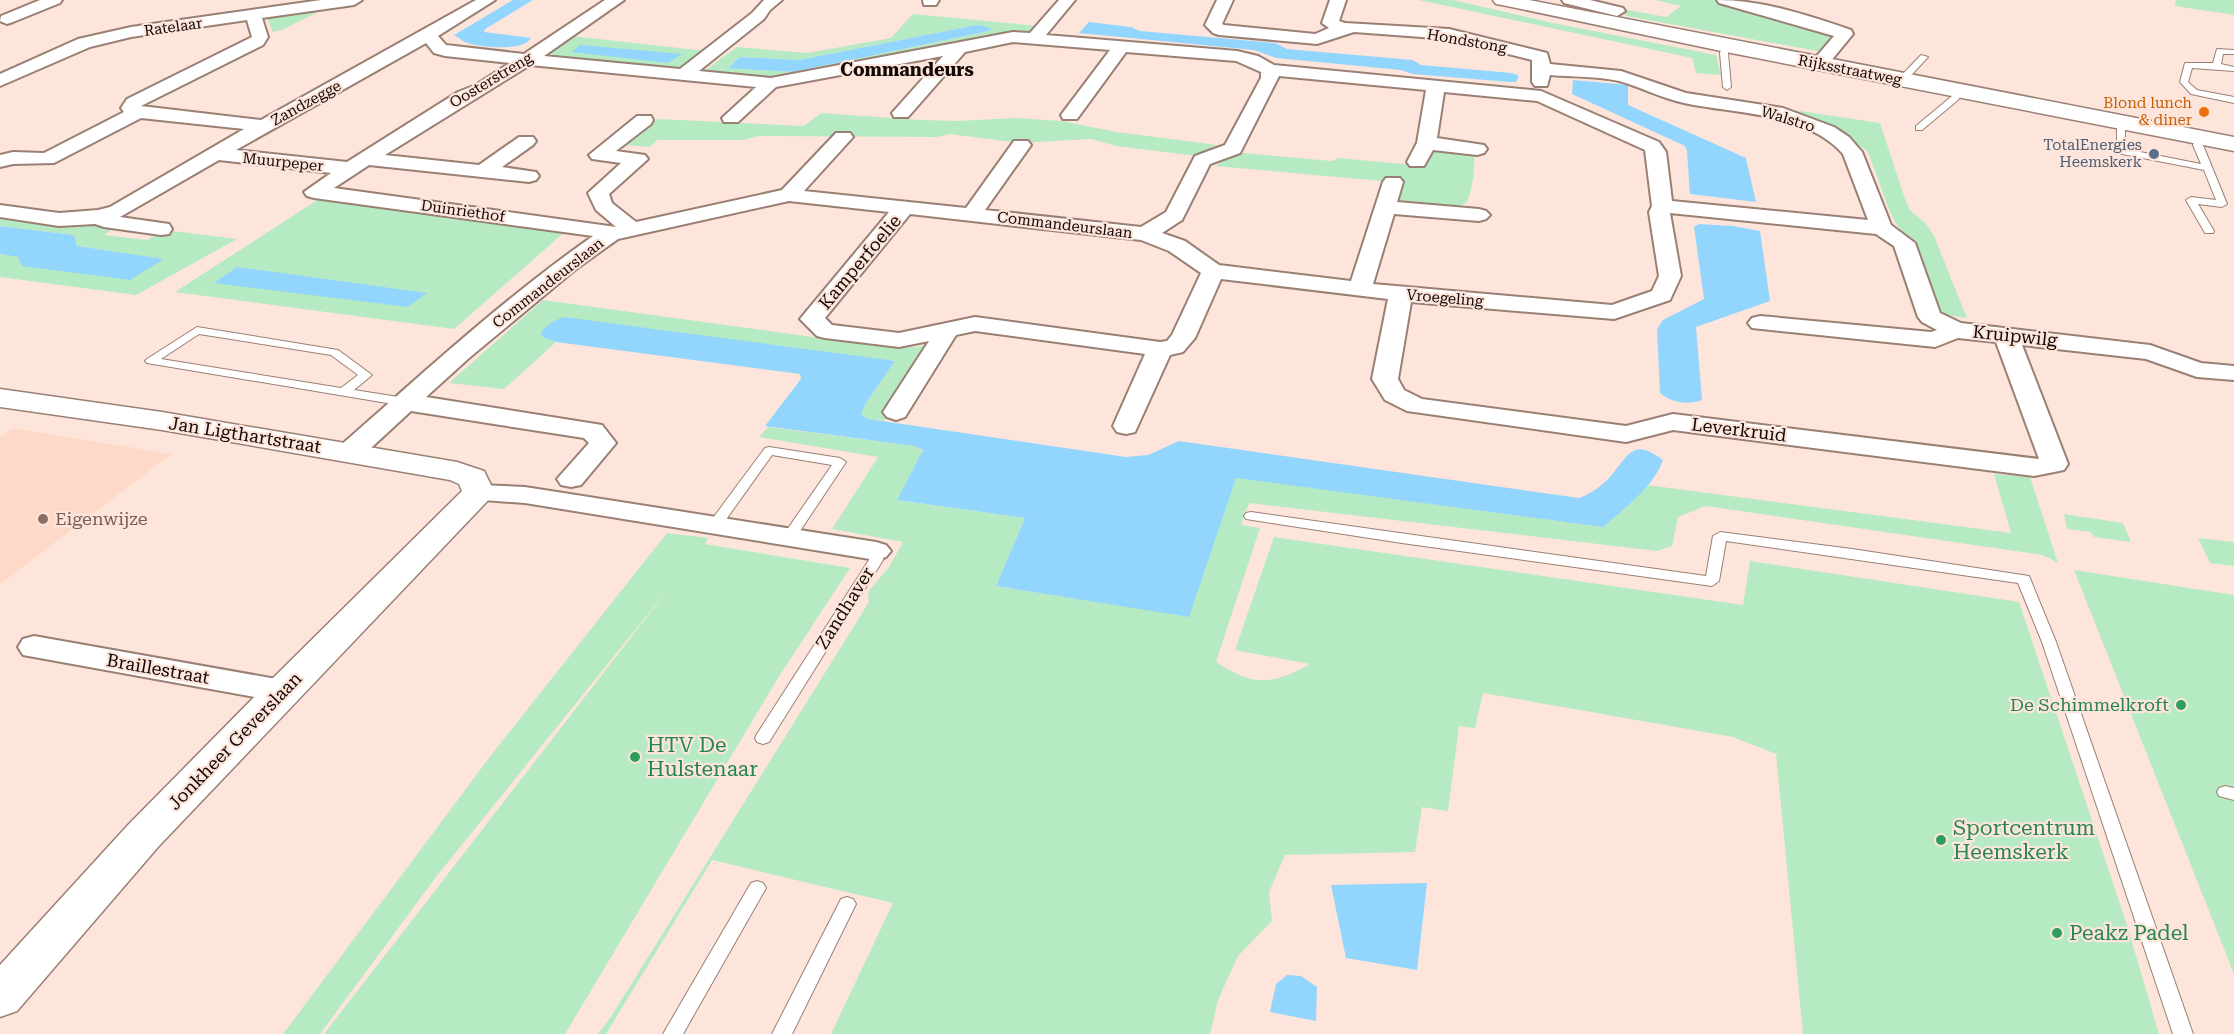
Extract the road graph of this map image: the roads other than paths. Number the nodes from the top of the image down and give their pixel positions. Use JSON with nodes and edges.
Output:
{"nodes":[{"id":1,"x":54,"y":0,"type":"edge"},
{"id":2,"x":354,"y":0,"type":"edge"},
{"id":3,"x":480,"y":0,"type":"edge"},
{"id":4,"x":487,"y":0,"type":"edge"},
{"id":5,"x":616,"y":0,"type":"edge"},
{"id":6,"x":774,"y":0,"type":"edge"},
{"id":7,"x":1067,"y":0,"type":"edge"},
{"id":8,"x":1225,"y":0,"type":"edge"},
{"id":9,"x":1338,"y":0,"type":"edge"},
{"id":10,"x":1502,"y":0,"type":"edge"},
{"id":11,"x":1570,"y":0,"type":"edge"},
{"id":12,"x":1725,"y":0,"type":"edge"},
{"id":13,"x":322,"y":2,"type":"edge"},
{"id":14,"x":1616,"y":11,"type":"edge"},
{"id":15,"x":253,"y":15,"type":"junction"},
{"id":16,"x":1344,"y":28,"type":"junction"},
{"id":17,"x":3,"y":29,"type":"edge"},
{"id":18,"x":428,"y":35,"type":"junction"},
{"id":19,"x":1035,"y":38,"type":"junction"},
{"id":20,"x":1122,"y":46,"type":"junction"},
{"id":21,"x":1726,"y":46,"type":"junction"},
{"id":22,"x":959,"y":48,"type":"junction"},
{"id":23,"x":2234,"y":52,"type":"edge"},
{"id":24,"x":1923,"y":57,"type":"dead end"},
{"id":25,"x":526,"y":59,"type":"junction"},
{"id":26,"x":1819,"y":64,"type":"junction"},
{"id":27,"x":2216,"y":66,"type":"junction"},
{"id":28,"x":1542,"y":69,"type":"junction"},
{"id":29,"x":2234,"y":69,"type":"edge"},
{"id":30,"x":1270,"y":70,"type":"junction"},
{"id":31,"x":683,"y":75,"type":"junction"},
{"id":32,"x":1902,"y":80,"type":"junction"},
{"id":33,"x":0,"y":81,"type":"edge"},
{"id":34,"x":771,"y":83,"type":"junction"},
{"id":35,"x":1436,"y":86,"type":"junction"},
{"id":36,"x":1727,"y":87,"type":"dead end"},
{"id":37,"x":1960,"y":91,"type":"junction"},
{"id":38,"x":1541,"y":96,"type":"junction"},
{"id":39,"x":2234,"y":100,"type":"edge"},
{"id":40,"x":138,"y":112,"type":"junction"},
{"id":41,"x":901,"y":113,"type":"dead end"},
{"id":42,"x":1071,"y":115,"type":"dead end"},
{"id":43,"x":731,"y":118,"type":"dead end"},
{"id":44,"x":644,"y":120,"type":"dead end"},
{"id":45,"x":2121,"y":122,"type":"junction"},
{"id":46,"x":264,"y":126,"type":"junction"},
{"id":47,"x":1919,"y":128,"type":"dead end"},
{"id":48,"x":843,"y":137,"type":"dead end"},
{"id":49,"x":2199,"y":137,"type":"junction"},
{"id":50,"x":526,"y":141,"type":"dead end"},
{"id":51,"x":1427,"y":143,"type":"junction"},
{"id":52,"x":2234,"y":144,"type":"edge"},
{"id":53,"x":1021,"y":145,"type":"dead end"},
{"id":54,"x":1477,"y":149,"type":"dead end"},
{"id":55,"x":215,"y":154,"type":"junction"},
{"id":56,"x":0,"y":161,"type":"edge"},
{"id":57,"x":1417,"y":162,"type":"dead end"},
{"id":58,"x":359,"y":164,"type":"junction"},
{"id":59,"x":2207,"y":168,"type":"junction"},
{"id":60,"x":485,"y":170,"type":"junction"},
{"id":61,"x":529,"y":176,"type":"dead end"},
{"id":62,"x":1393,"y":182,"type":"dead end"},
{"id":63,"x":314,"y":192,"type":"joint"},
{"id":64,"x":789,"y":195,"type":"junction"},
{"id":65,"x":1662,"y":206,"type":"junction"},
{"id":66,"x":905,"y":207,"type":"junction"},
{"id":67,"x":1386,"y":207,"type":"junction"},
{"id":68,"x":0,"y":211,"type":"edge"},
{"id":69,"x":972,"y":214,"type":"junction"},
{"id":70,"x":1479,"y":215,"type":"dead end"},
{"id":71,"x":102,"y":217,"type":"junction"},
{"id":72,"x":1882,"y":228,"type":"junction"},
{"id":73,"x":161,"y":229,"type":"dead end"},
{"id":74,"x":632,"y":229,"type":"junction"},
{"id":75,"x":2209,"y":231,"type":"dead end"},
{"id":76,"x":611,"y":234,"type":"junction"},
{"id":77,"x":1145,"y":234,"type":"junction"},
{"id":78,"x":1213,"y":271,"type":"junction"},
{"id":79,"x":1360,"y":289,"type":"junction"},
{"id":80,"x":1401,"y":294,"type":"junction"},
{"id":81,"x":1760,"y":323,"type":"dead end"},
{"id":82,"x":1955,"y":330,"type":"junction"},
{"id":83,"x":947,"y":331,"type":"junction"},
{"id":84,"x":2006,"y":335,"type":"junction"},
{"id":85,"x":1160,"y":349,"type":"junction"},
{"id":86,"x":2234,"y":373,"type":"edge"},
{"id":87,"x":344,"y":392,"type":"junction"},
{"id":88,"x":4,"y":401,"type":"edge"},
{"id":89,"x":405,"y":402,"type":"junction"},
{"id":90,"x":896,"y":412,"type":"dead end"},
{"id":91,"x":1126,"y":426,"type":"dead end"},
{"id":92,"x":350,"y":452,"type":"junction"},
{"id":93,"x":571,"y":479,"type":"dead end"},
{"id":94,"x":479,"y":494,"type":"junction"},
{"id":95,"x":1251,"y":516,"type":"dead end"},
{"id":96,"x":715,"y":525,"type":"junction"},
{"id":97,"x":789,"y":537,"type":"junction"},
{"id":98,"x":876,"y":551,"type":"joint"},
{"id":99,"x":34,"y":647,"type":"dead end"},
{"id":100,"x":282,"y":692,"type":"junction"},
{"id":101,"x":763,"y":738,"type":"dead end"},
{"id":102,"x":757,"y":888,"type":"dead end"},
{"id":103,"x":847,"y":904,"type":"dead end"},
{"id":104,"x":0,"y":997,"type":"edge"},
{"id":105,"x":674,"y":1034,"type":"edge"},
{"id":106,"x":782,"y":1034,"type":"edge"},
{"id":107,"x":2183,"y":1034,"type":"edge"}],
"edges":[{"from":1,"to":17,"type":"street"},
{"from":2,"to":13,"type":"street","name":"Ratelaar"},
{"from":3,"to":4,"type":"street"},
{"from":4,"to":18,"type":"street","name":"Zandzegge"},
{"from":5,"to":25,"type":"street","name":"Oosterstreng"},
{"from":6,"to":31,"type":"street"},
{"from":7,"to":19,"type":"street"},
{"from":8,"to":16,"type":"street","name":"Hondstong"},
{"from":9,"to":16,"type":"street"},
{"from":10,"to":14,"type":"main road","name":"Rijksstraatweg"},
{"from":11,"to":14,"type":"street","name":"Rijksstraatweg"},
{"from":12,"to":26,"type":"street"},
{"from":13,"to":15,"type":"street","name":"Ratelaar"},
{"from":14,"to":21,"type":"main road","name":"Rijksstraatweg"},
{"from":15,"to":33,"type":"street","name":"Ratelaar"},
{"from":15,"to":40,"type":"street"},
{"from":16,"to":28,"type":"street","name":"Hondstong"},
{"from":18,"to":25,"type":"street"},
{"from":18,"to":46,"type":"street","name":"Zandzegge"},
{"from":19,"to":20,"type":"street"},
{"from":19,"to":22,"type":"street"},
{"from":20,"to":30,"type":"street"},
{"from":20,"to":42,"type":"street"},
{"from":21,"to":26,"type":"main road","name":"Rijksstraatweg"},
{"from":21,"to":36,"type":"lane"},
{"from":22,"to":34,"type":"street"},
{"from":22,"to":41,"type":"street"},
{"from":23,"to":27,"type":"lane"},
{"from":24,"to":32,"type":"lane"},
{"from":25,"to":31,"type":"street"},
{"from":25,"to":58,"type":"street","name":"Oosterstreng"},
{"from":26,"to":32,"type":"main road","name":"Rijksstraatweg"},
{"from":27,"to":29,"type":"lane"},
{"from":27,"to":39,"type":"lane"},
{"from":28,"to":38,"type":"street"},
{"from":28,"to":72,"type":"street","name":"Walstro"},
{"from":30,"to":35,"type":"street","name":"Vroegeling"},
{"from":30,"to":77,"type":"street","name":"Commandeurslaan"},
{"from":31,"to":34,"type":"street"},
{"from":32,"to":37,"type":"main road","name":"Rijksstraatweg"},
{"from":34,"to":43,"type":"street"},
{"from":35,"to":38,"type":"street","name":"Vroegeling"},
{"from":35,"to":51,"type":"street"},
{"from":37,"to":45,"type":"main road","name":"Rijksstraatweg"},
{"from":37,"to":47,"type":"lane"},
{"from":38,"to":65,"type":"street","name":"Vroegeling"},
{"from":40,"to":46,"type":"street","name":"Zandzegge"},
{"from":40,"to":56,"type":"street"},
{"from":44,"to":74,"type":"street"},
{"from":45,"to":49,"type":"main road","name":"Rijksstraatweg"},
{"from":45,"to":59,"type":"lane"},
{"from":46,"to":55,"type":"street","name":"Muurpeper"},
{"from":48,"to":64,"type":"street"},
{"from":49,"to":52,"type":"main road","name":"Rijksstraatweg"},
{"from":49,"to":59,"type":"lane"},
{"from":50,"to":60,"type":"street"},
{"from":51,"to":54,"type":"street"},
{"from":51,"to":57,"type":"street"},
{"from":53,"to":69,"type":"street"},
{"from":55,"to":58,"type":"street","name":"Muurpeper"},
{"from":55,"to":71,"type":"street","name":"Muurpeper"},
{"from":58,"to":60,"type":"street"},
{"from":58,"to":63,"type":"street","name":"Oosterstreng"},
{"from":59,"to":75,"type":"lane"},
{"from":60,"to":61,"type":"street"},
{"from":62,"to":67,"type":"street"},
{"from":63,"to":76,"type":"street","name":"Duinriethof"},
{"from":64,"to":66,"type":"street","name":"Commandeurslaan"},
{"from":64,"to":74,"type":"street","name":"Commandeurslaan"},
{"from":65,"to":72,"type":"street"},
{"from":65,"to":80,"type":"street","name":"Vroegeling"},
{"from":66,"to":69,"type":"street","name":"Commandeurslaan"},
{"from":66,"to":83,"type":"street","name":"Kamperfoelie"},
{"from":67,"to":70,"type":"street"},
{"from":67,"to":79,"type":"street"},
{"from":68,"to":71,"type":"street","name":"Muurpeper"},
{"from":69,"to":77,"type":"street","name":"Commandeurslaan"},
{"from":71,"to":73,"type":"street","name":"Muurpeper"},
{"from":72,"to":82,"type":"street"},
{"from":74,"to":76,"type":"street","name":"Commandeurslaan"},
{"from":76,"to":89,"type":"street","name":"Commandeurslaan"},
{"from":77,"to":78,"type":"street","name":"Vroegeling"},
{"from":78,"to":79,"type":"street","name":"Vroegeling"},
{"from":78,"to":85,"type":"street"},
{"from":79,"to":80,"type":"street","name":"Vroegeling"},
{"from":80,"to":84,"type":"street","name":"Leverkruid"},
{"from":81,"to":82,"type":"street","name":"Kruipwilg"},
{"from":82,"to":84,"type":"street","name":"Kruipwilg"},
{"from":83,"to":85,"type":"street","name":"Kamperfoelie"},
{"from":83,"to":90,"type":"street"},
{"from":84,"to":86,"type":"street","name":"Kruipwilg"},
{"from":85,"to":91,"type":"street"},
{"from":87,"to":87,"type":"lane"},
{"from":87,"to":89,"type":"lane"},
{"from":88,"to":92,"type":"main road","name":"Jan Ligthartstraat"},
{"from":89,"to":92,"type":"street","name":"Commandeurslaan"},
{"from":89,"to":93,"type":"street"},
{"from":92,"to":94,"type":"main road","name":"Jan Ligthartstraat"},
{"from":94,"to":96,"type":"street","name":"Zandhaver"},
{"from":94,"to":100,"type":"main road","name":"Jonkheer Geverslaan"},
{"from":95,"to":107,"type":"lane"},
{"from":96,"to":97,"type":"street","name":"Zandhaver"},
{"from":96,"to":97,"type":"lane"},
{"from":97,"to":98,"type":"street","name":"Zandhaver"},
{"from":98,"to":101,"type":"lane","name":"Zandhaver"},
{"from":99,"to":100,"type":"street","name":"Braillestraat"},
{"from":100,"to":104,"type":"main road","name":"Jonkheer Geverslaan"},
{"from":102,"to":105,"type":"lane"},
{"from":103,"to":106,"type":"lane"}]}
